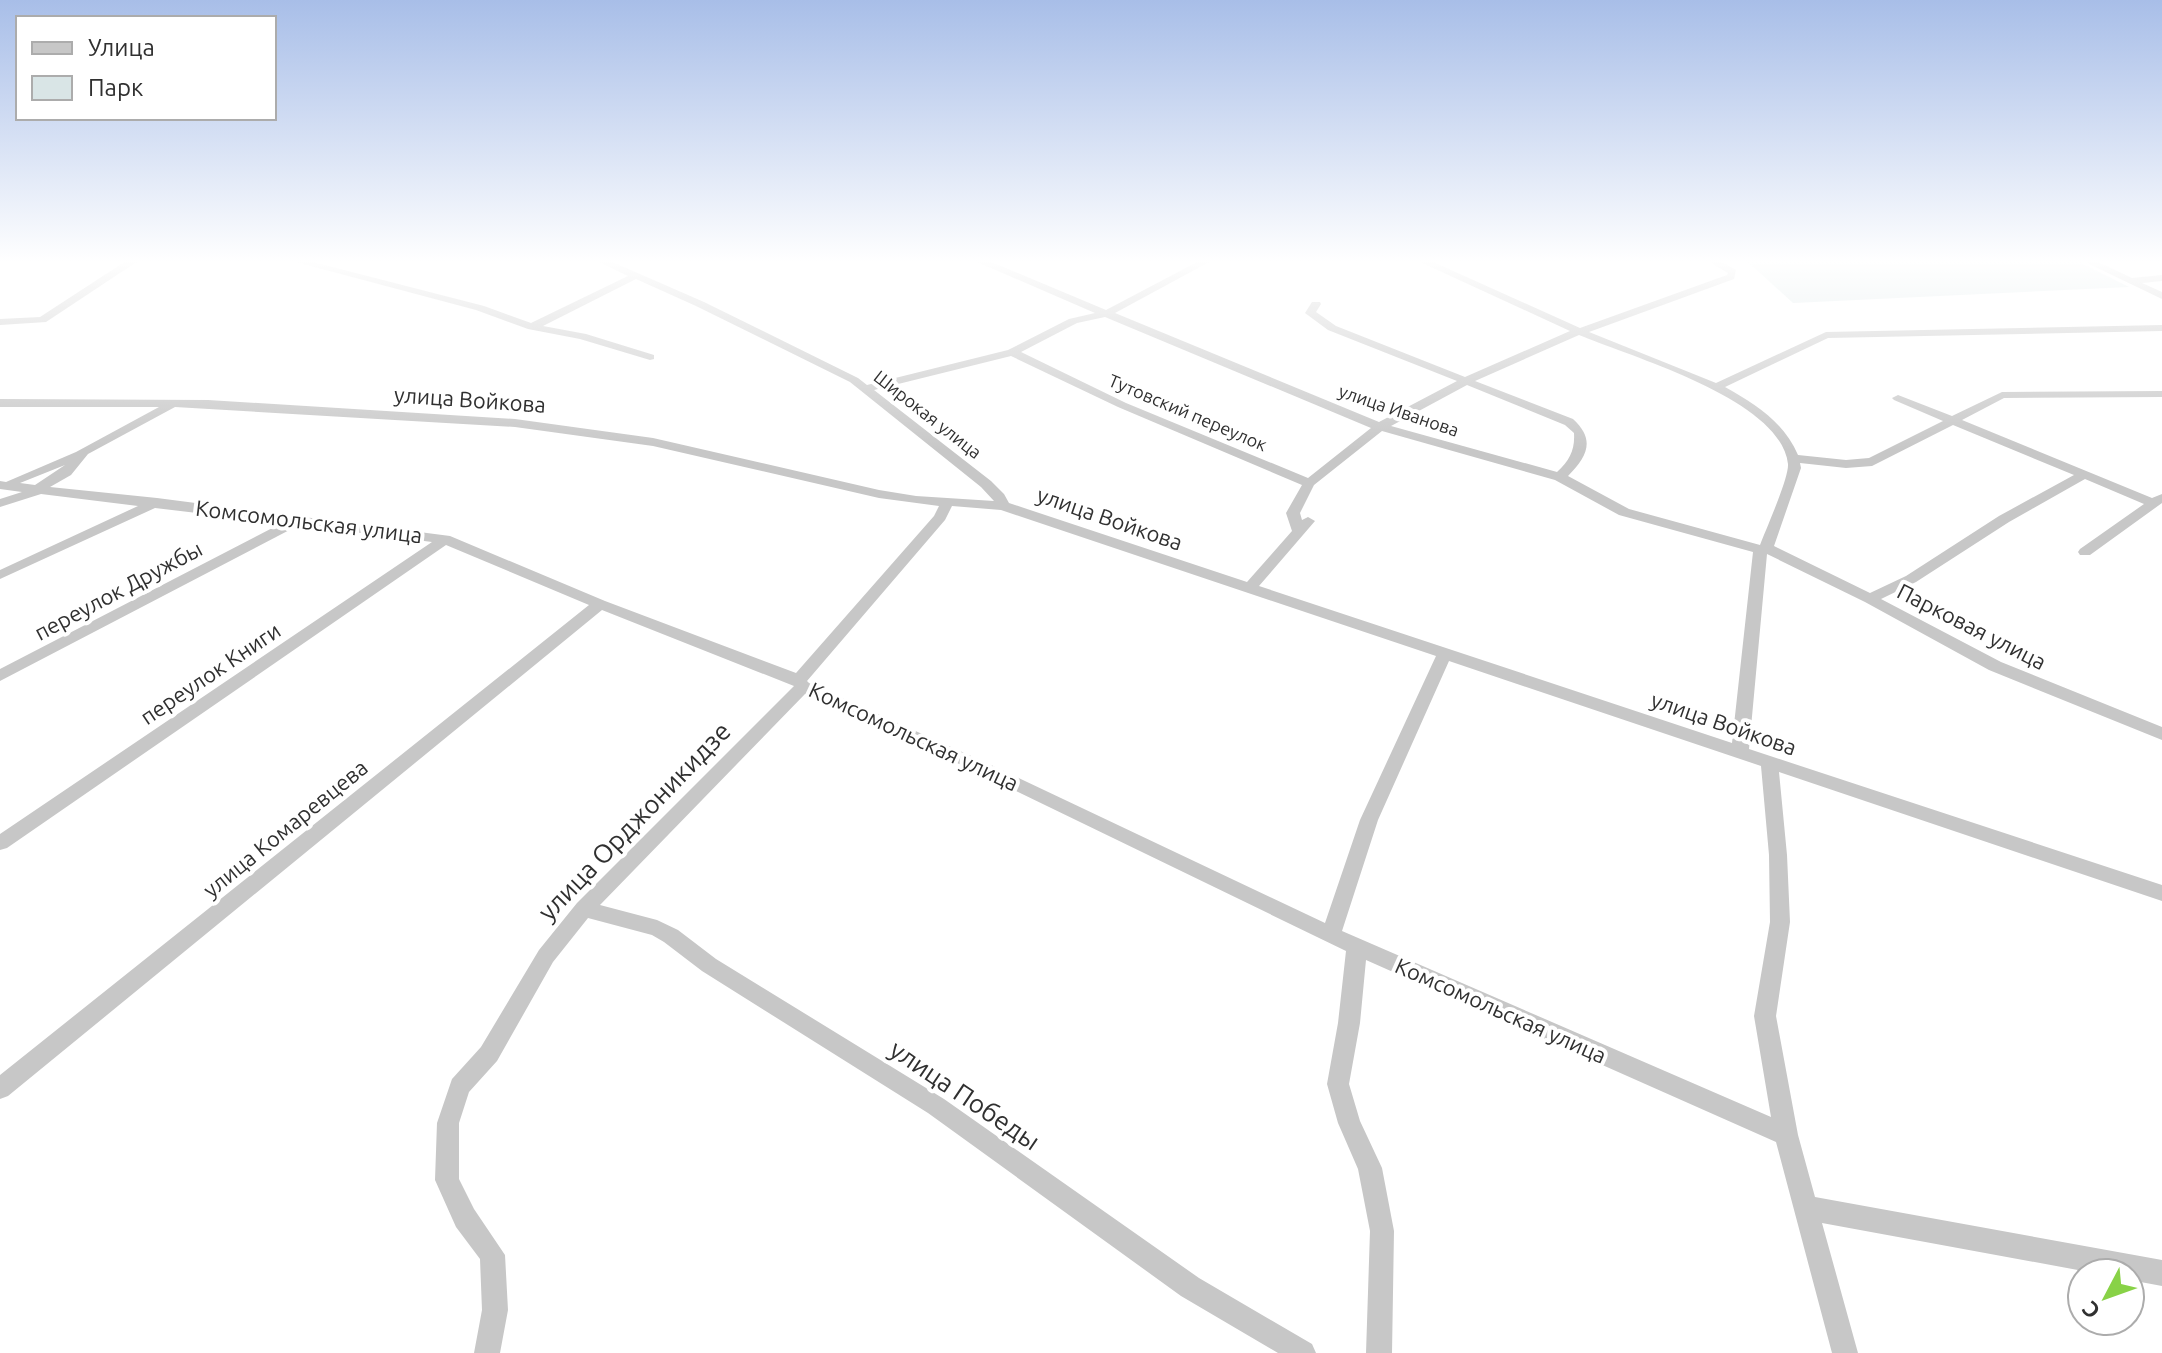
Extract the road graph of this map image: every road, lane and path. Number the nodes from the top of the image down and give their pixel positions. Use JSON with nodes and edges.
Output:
{"nodes":[{"id":1,"x":524,"y":324,"type":"edge"},
{"id":2,"x":538,"y":324,"type":"edge"},
{"id":3,"x":740,"y":324,"type":"edge"},
{"id":4,"x":1067,"y":324,"type":"edge"},
{"id":5,"x":1134,"y":324,"type":"edge"},
{"id":6,"x":1326,"y":324,"type":"edge"},
{"id":7,"x":1564,"y":324,"type":"edge"},
{"id":8,"x":1602,"y":324,"type":"edge"},
{"id":9,"x":532,"y":327,"type":"junction"},
{"id":10,"x":2162,"y":328,"type":"edge"},
{"id":11,"x":1581,"y":332,"type":"junction"},
{"id":12,"x":1012,"y":352,"type":"junction"},
{"id":13,"x":650,"y":357,"type":"dead end"},
{"id":14,"x":1468,"y":380,"type":"junction"},
{"id":15,"x":1716,"y":387,"type":"junction"},
{"id":16,"x":868,"y":388,"type":"junction"},
{"id":17,"x":2162,"y":394,"type":"edge"},
{"id":18,"x":1898,"y":398,"type":"dead end"},
{"id":19,"x":0,"y":403,"type":"edge"},
{"id":20,"x":172,"y":404,"type":"junction"},
{"id":21,"x":1953,"y":422,"type":"junction"},
{"id":22,"x":1380,"y":427,"type":"junction"},
{"id":23,"x":84,"y":451,"type":"junction"},
{"id":24,"x":1794,"y":458,"type":"junction"},
{"id":25,"x":2083,"y":475,"type":"junction"},
{"id":26,"x":1560,"y":477,"type":"junction"},
{"id":27,"x":1309,"y":483,"type":"junction"},
{"id":28,"x":43,"y":488,"type":"junction"},
{"id":29,"x":5,"y":492,"type":"edge"},
{"id":30,"x":2157,"y":500,"type":"edge"},
{"id":31,"x":157,"y":502,"type":"junction"},
{"id":32,"x":947,"y":503,"type":"junction"},
{"id":33,"x":1003,"y":506,"type":"junction"},
{"id":34,"x":299,"y":520,"type":"junction"},
{"id":35,"x":445,"y":539,"type":"junction"},
{"id":36,"x":1763,"y":549,"type":"junction"},
{"id":37,"x":2085,"y":552,"type":"dead end"},
{"id":38,"x":0,"y":575,"type":"edge"},
{"id":39,"x":1249,"y":589,"type":"junction"},
{"id":40,"x":1870,"y":599,"type":"junction"},
{"id":41,"x":600,"y":604,"type":"junction"},
{"id":42,"x":1445,"y":653,"type":"junction"},
{"id":43,"x":0,"y":676,"type":"edge"},
{"id":44,"x":801,"y":683,"type":"junction"},
{"id":45,"x":2162,"y":734,"type":"edge"},
{"id":46,"x":1740,"y":751,"type":"junction"},
{"id":47,"x":1769,"y":762,"type":"junction"},
{"id":48,"x":0,"y":843,"type":"edge"},
{"id":49,"x":2162,"y":893,"type":"edge"},
{"id":50,"x":584,"y":909,"type":"junction"},
{"id":51,"x":1331,"y":934,"type":"junction"},
{"id":52,"x":1357,"y":947,"type":"junction"},
{"id":53,"x":0,"y":1089,"type":"edge"},
{"id":54,"x":1786,"y":1135,"type":"junction"},
{"id":55,"x":1808,"y":1208,"type":"junction"},
{"id":56,"x":2162,"y":1273,"type":"edge"},
{"id":57,"x":487,"y":1353,"type":"edge"},
{"id":58,"x":1303,"y":1353,"type":"edge"},
{"id":59,"x":1379,"y":1353,"type":"edge"},
{"id":60,"x":1845,"y":1353,"type":"edge"}],
"edges":[{"from":1,"to":9,"type":"street"},
{"from":2,"to":9,"type":"street"},
{"from":3,"to":16,"type":"street","name":"Широкая улица"},
{"from":4,"to":12,"type":"street"},
{"from":5,"to":22,"type":"street","name":"улица Иванова"},
{"from":6,"to":14,"type":"street"},
{"from":7,"to":11,"type":"street"},
{"from":8,"to":11,"type":"street"},
{"from":9,"to":13,"type":"street"},
{"from":10,"to":15,"type":"street"},
{"from":11,"to":14,"type":"street"},
{"from":11,"to":15,"type":"street"},
{"from":12,"to":16,"type":"street"},
{"from":12,"to":27,"type":"street","name":"Тутовский переулок"},
{"from":14,"to":22,"type":"street"},
{"from":14,"to":26,"type":"street"},
{"from":15,"to":24,"type":"street"},
{"from":16,"to":33,"type":"street","name":"Широкая улица"},
{"from":17,"to":21,"type":"street"},
{"from":18,"to":21,"type":"street"},
{"from":19,"to":20,"type":"street","name":"улица Войкова"},
{"from":20,"to":23,"type":"street"},
{"from":20,"to":32,"type":"street","name":"улица Войкова"},
{"from":21,"to":24,"type":"street"},
{"from":21,"to":25,"type":"street"},
{"from":22,"to":26,"type":"street","name":"улица Иванова"},
{"from":22,"to":27,"type":"street"},
{"from":23,"to":28,"type":"street"},
{"from":23,"to":29,"type":"street"},
{"from":24,"to":36,"type":"street"},
{"from":25,"to":30,"type":"street"},
{"from":25,"to":40,"type":"street"},
{"from":26,"to":36,"type":"street","name":"улица Иванова"},
{"from":27,"to":39,"type":"street"},
{"from":28,"to":29,"type":"street","name":"Комсомольская улица"},
{"from":28,"to":31,"type":"street","name":"Комсомольская улица"},
{"from":30,"to":37,"type":"street"},
{"from":31,"to":34,"type":"street","name":"Комсомольская улица"},
{"from":31,"to":38,"type":"street"},
{"from":32,"to":33,"type":"street","name":"улица Войкова"},
{"from":32,"to":44,"type":"street","name":"улица Орджоникидзе"},
{"from":33,"to":39,"type":"street","name":"улица Войкова"},
{"from":34,"to":35,"type":"street","name":"Комсомольская улица"},
{"from":34,"to":43,"type":"street","name":"переулок Дружбы"},
{"from":35,"to":41,"type":"street","name":"Комсомольская улица"},
{"from":35,"to":48,"type":"street","name":"переулок Книги"},
{"from":36,"to":40,"type":"street","name":"Парковая улица"},
{"from":36,"to":46,"type":"street"},
{"from":39,"to":42,"type":"street","name":"улица Войкова"},
{"from":40,"to":45,"type":"street","name":"Парковая улица"},
{"from":41,"to":44,"type":"street","name":"Комсомольская улица"},
{"from":41,"to":53,"type":"street","name":"улица Комаревцева"},
{"from":42,"to":46,"type":"street","name":"улица Войкова"},
{"from":42,"to":51,"type":"street"},
{"from":44,"to":50,"type":"street","name":"улица Орджоникидзе"},
{"from":44,"to":51,"type":"street","name":"Комсомольская улица"},
{"from":46,"to":47,"type":"street","name":"улица Войкова"},
{"from":47,"to":49,"type":"street","name":"улица Войкова"},
{"from":47,"to":54,"type":"street"},
{"from":50,"to":57,"type":"street","name":"улица Орджоникидзе"},
{"from":50,"to":58,"type":"street","name":"улица Победы"},
{"from":51,"to":52,"type":"street","name":"Комсомольская улица"},
{"from":52,"to":54,"type":"street","name":"Комсомольская улица"},
{"from":52,"to":59,"type":"street"},
{"from":54,"to":55,"type":"street"},
{"from":55,"to":56,"type":"street"},
{"from":55,"to":60,"type":"street"}]}
